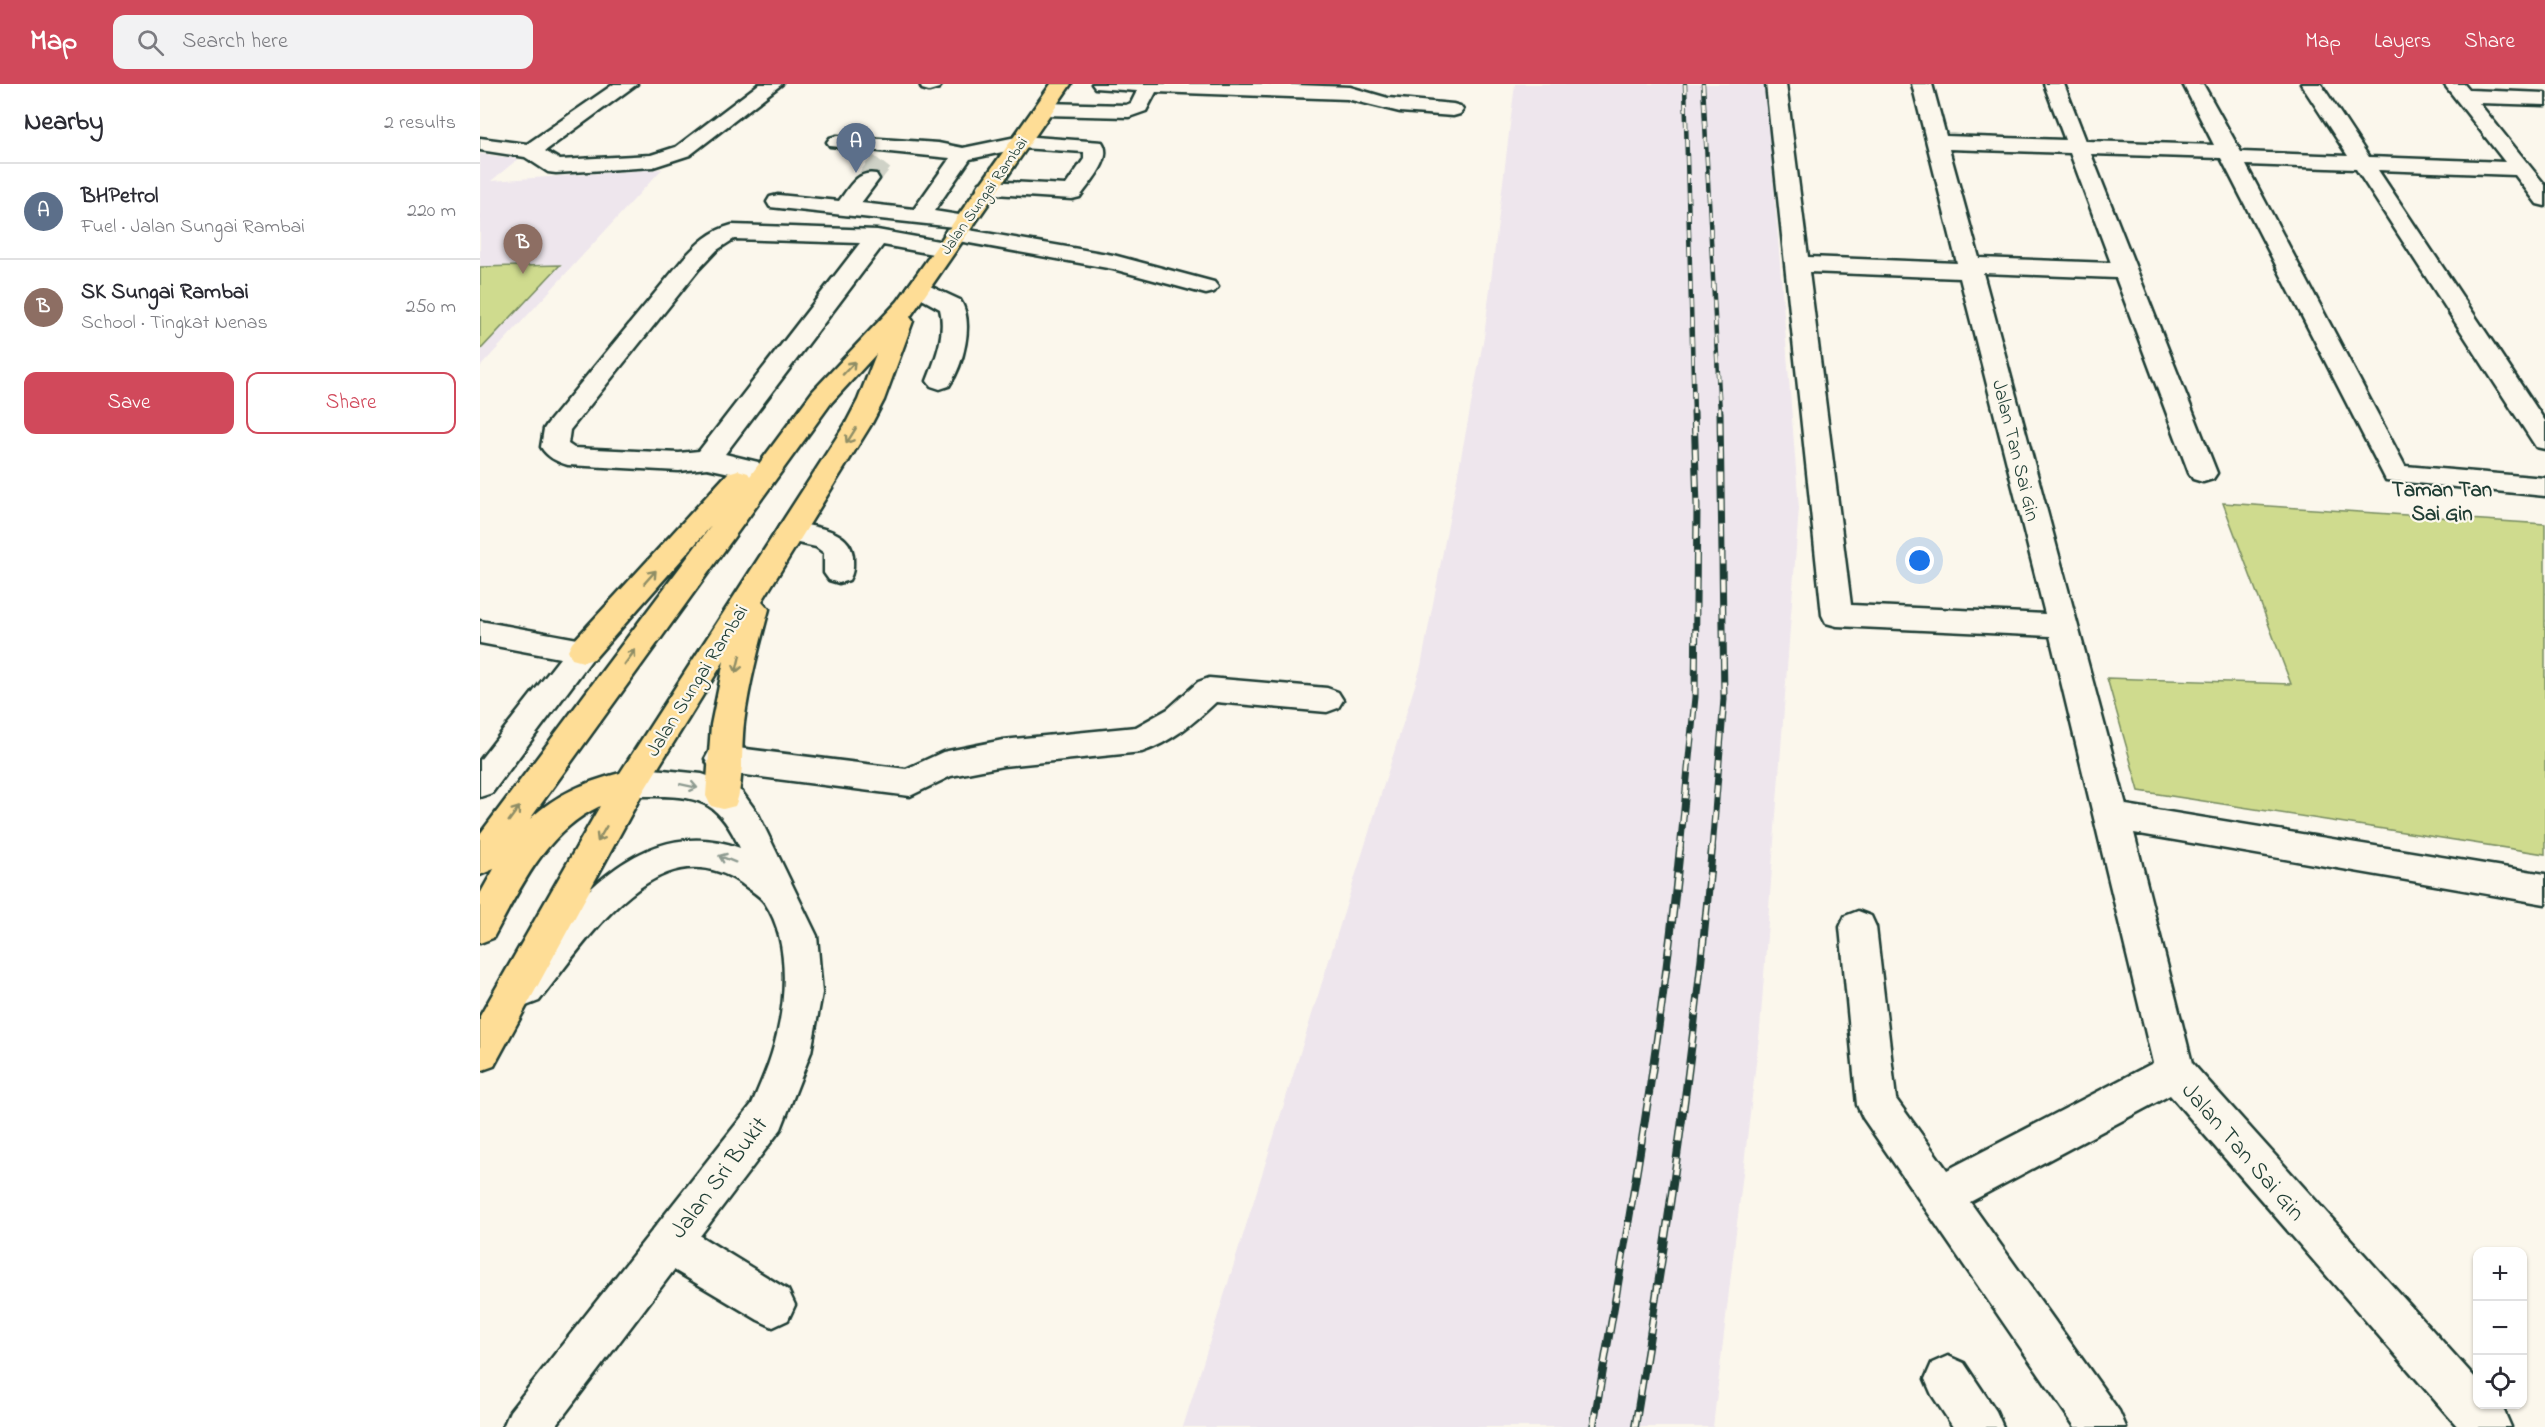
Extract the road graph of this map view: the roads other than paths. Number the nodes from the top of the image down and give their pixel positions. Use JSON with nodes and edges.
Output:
{"nodes":[{"id":1,"x":627,"y":84,"type":"edge"},
{"id":2,"x":772,"y":84,"type":"edge"},
{"id":3,"x":1061,"y":84,"type":"edge"},
{"id":4,"x":1102,"y":84,"type":"edge"},
{"id":5,"x":1776,"y":84,"type":"edge"},
{"id":6,"x":1922,"y":84,"type":"edge"},
{"id":7,"x":2054,"y":84,"type":"edge"},
{"id":8,"x":2193,"y":84,"type":"edge"},
{"id":9,"x":2311,"y":84,"type":"edge"},
{"id":10,"x":1149,"y":86,"type":"junction"},
{"id":11,"x":2458,"y":90,"type":"edge"},
{"id":12,"x":2545,"y":99,"type":"edge"},
{"id":13,"x":1044,"y":109,"type":"junction"},
{"id":14,"x":1453,"y":110,"type":"dead end"},
{"id":15,"x":837,"y":142,"type":"dead end"},
{"id":16,"x":1021,"y":142,"type":"junction"},
{"id":17,"x":1937,"y":142,"type":"junction"},
{"id":18,"x":480,"y":144,"type":"edge"},
{"id":19,"x":2078,"y":147,"type":"junction"},
{"id":20,"x":531,"y":151,"type":"junction"},
{"id":21,"x":963,"y":154,"type":"junction"},
{"id":22,"x":2231,"y":155,"type":"junction"},
{"id":23,"x":2364,"y":163,"type":"junction"},
{"id":24,"x":2522,"y":169,"type":"junction"},
{"id":25,"x":868,"y":179,"type":"tunnel mouth"},
{"id":26,"x":988,"y":188,"type":"junction"},
{"id":27,"x":2545,"y":199,"type":"edge"},
{"id":28,"x":778,"y":202,"type":"dead end"},
{"id":29,"x":844,"y":210,"type":"junction"},
{"id":30,"x":920,"y":216,"type":"junction"},
{"id":31,"x":954,"y":235,"type":"junction"},
{"id":32,"x":877,"y":237,"type":"junction"},
{"id":33,"x":1796,"y":264,"type":"junction"},
{"id":34,"x":1970,"y":268,"type":"junction"},
{"id":35,"x":2126,"y":272,"type":"junction"},
{"id":36,"x":1206,"y":287,"type":"dead end"},
{"id":37,"x":913,"y":297,"type":"junction"},
{"id":38,"x":940,"y":381,"type":"dead end"},
{"id":39,"x":822,"y":397,"type":"junction"},
{"id":40,"x":2545,"y":441,"type":"edge"},
{"id":41,"x":707,"y":459,"type":"junction"},
{"id":42,"x":748,"y":468,"type":"junction"},
{"id":43,"x":2203,"y":473,"type":"dead end"},
{"id":44,"x":2545,"y":487,"type":"edge"},
{"id":45,"x":790,"y":532,"type":"junction"},
{"id":46,"x":839,"y":573,"type":"dead end"},
{"id":47,"x":2062,"y":626,"type":"junction"},
{"id":48,"x":480,"y":632,"type":"edge"},
{"id":49,"x":582,"y":651,"type":"junction"},
{"id":50,"x":1327,"y":700,"type":"dead end"},
{"id":51,"x":722,"y":759,"type":"junction"},
{"id":52,"x":631,"y":783,"type":"junction"},
{"id":53,"x":480,"y":784,"type":"edge"},
{"id":54,"x":723,"y":796,"type":"junction"},
{"id":55,"x":2112,"y":816,"type":"junction"},
{"id":56,"x":480,"y":861,"type":"edge"},
{"id":57,"x":2545,"y":889,"type":"edge"},
{"id":58,"x":777,"y":890,"type":"junction"},
{"id":59,"x":480,"y":927,"type":"edge"},
{"id":60,"x":1858,"y":927,"type":"dead end"},
{"id":61,"x":486,"y":1040,"type":"edge"},
{"id":62,"x":2175,"y":1072,"type":"junction"},
{"id":63,"x":1941,"y":1196,"type":"junction"},
{"id":64,"x":669,"y":1242,"type":"junction"},
{"id":65,"x":773,"y":1305,"type":"dead end"},
{"id":66,"x":1948,"y":1379,"type":"dead end"},
{"id":67,"x":526,"y":1427,"type":"edge"},
{"id":68,"x":1980,"y":1427,"type":"edge"},
{"id":69,"x":2103,"y":1427,"type":"edge"},
{"id":70,"x":2488,"y":1427,"type":"edge"}],
"edges":[{"from":1,"to":20,"type":"street"},
{"from":2,"to":20,"type":"street"},
{"from":3,"to":13,"type":"main road","name":"Jalan Sungai Rambai"},
{"from":4,"to":10,"type":"street"},
{"from":5,"to":33,"type":"street"},
{"from":6,"to":17,"type":"street","name":"Jalan Tan Sai Gin"},
{"from":7,"to":19,"type":"street"},
{"from":8,"to":22,"type":"street"},
{"from":9,"to":23,"type":"street"},
{"from":10,"to":13,"type":"street"},
{"from":10,"to":14,"type":"street"},
{"from":11,"to":12,"type":"street"},
{"from":11,"to":24,"type":"street"},
{"from":13,"to":16,"type":"main road","name":"Jalan Sungai Rambai"},
{"from":15,"to":21,"type":"street"},
{"from":16,"to":21,"type":"street"},
{"from":16,"to":26,"type":"main road","name":"Jalan Sungai Rambai"},
{"from":16,"to":26,"type":"street"},
{"from":17,"to":19,"type":"street"},
{"from":17,"to":34,"type":"street","name":"Jalan Tan Sai Gin"},
{"from":18,"to":20,"type":"street"},
{"from":19,"to":22,"type":"street"},
{"from":19,"to":35,"type":"street"},
{"from":21,"to":30,"type":"street"},
{"from":22,"to":23,"type":"street"},
{"from":22,"to":44,"type":"street"},
{"from":23,"to":24,"type":"street"},
{"from":23,"to":40,"type":"street"},
{"from":24,"to":27,"type":"street"},
{"from":25,"to":29,"type":"street"},
{"from":26,"to":31,"type":"main road","name":"Jalan Sungai Rambai"},
{"from":28,"to":29,"type":"street"},
{"from":29,"to":30,"type":"street"},
{"from":30,"to":31,"type":"street"},
{"from":31,"to":32,"type":"street"},
{"from":31,"to":36,"type":"street"},
{"from":31,"to":37,"type":"main road","name":"Jalan Sungai Rambai"},
{"from":32,"to":41,"type":"street"},
{"from":32,"to":41,"type":"street"},
{"from":33,"to":34,"type":"street"},
{"from":33,"to":47,"type":"street"},
{"from":34,"to":35,"type":"street"},
{"from":34,"to":47,"type":"street","name":"Jalan Tan Sai Gin"},
{"from":35,"to":43,"type":"street"},
{"from":37,"to":38,"type":"street"},
{"from":39,"to":37,"type":"main road","name":"Jalan Sungai Rambai","one_way":true},
{"from":37,"to":45,"type":"main road","name":"Jalan Sungai Rambai","one_way":true},
{"from":39,"to":42,"type":"main road"},
{"from":56,"to":39,"type":"main road","name":"Jalan Sungai Rambai","one_way":true},
{"from":41,"to":42,"type":"street"},
{"from":49,"to":42,"type":"main road","one_way":true},
{"from":45,"to":46,"type":"street"},
{"from":45,"to":51,"type":"main road","one_way":true},
{"from":45,"to":52,"type":"main road","name":"Jalan Sungai Rambai"},
{"from":47,"to":55,"type":"street","name":"Jalan Tan Sai Gin"},
{"from":48,"to":49,"type":"street"},
{"from":49,"to":53,"type":"street"},
{"from":50,"to":51,"type":"street"},
{"from":51,"to":54,"type":"main road"},
{"from":52,"to":54,"type":"street","one_way":true},
{"from":52,"to":59,"type":"main road"},
{"from":52,"to":61,"type":"main road","name":"Jalan Sungai Rambai","one_way":true},
{"from":54,"to":58,"type":"street","name":"Jalan Sri Bukit"},
{"from":55,"to":57,"type":"street"},
{"from":55,"to":62,"type":"street","name":"Jalan Tan Sai Gin"},
{"from":58,"to":61,"type":"street","name":"Jalan Sri Bukit","one_way":true},
{"from":58,"to":64,"type":"street","name":"Jalan Sri Bukit"},
{"from":60,"to":63,"type":"street"},
{"from":62,"to":63,"type":"street"},
{"from":62,"to":70,"type":"street","name":"Jalan Tan Sai Gin"},
{"from":63,"to":69,"type":"street"},
{"from":64,"to":65,"type":"street"},
{"from":64,"to":67,"type":"street","name":"Jalan Sri Bukit"},
{"from":66,"to":68,"type":"street"}]}
